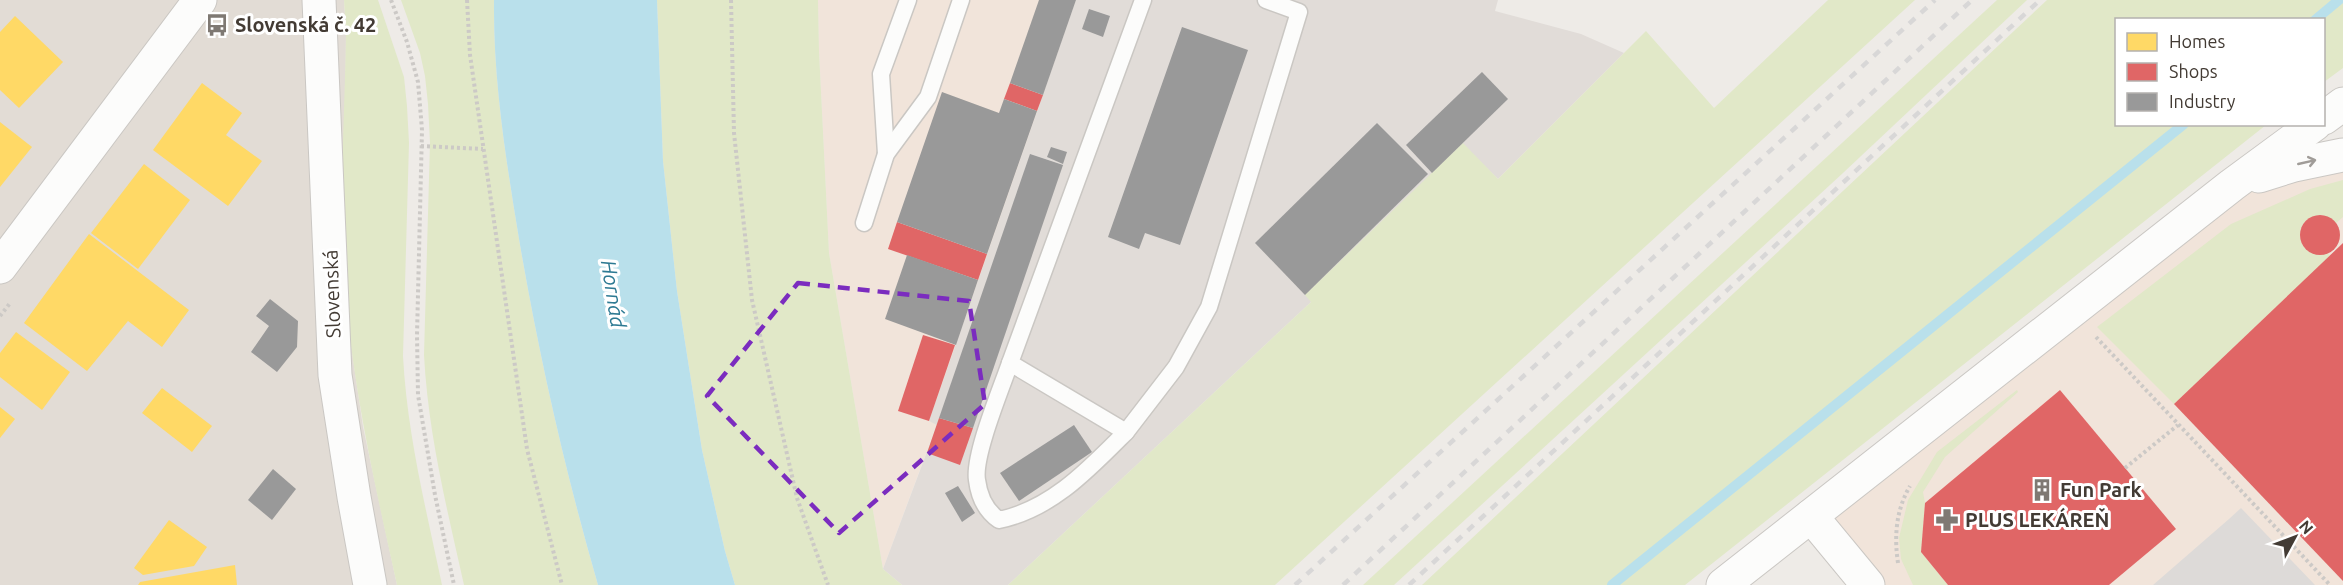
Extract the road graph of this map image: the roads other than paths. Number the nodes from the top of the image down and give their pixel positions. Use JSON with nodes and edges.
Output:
{"nodes":[{"id":1,"x":200,"y":0,"type":"edge"},
{"id":2,"x":319,"y":0,"type":"edge"},
{"id":3,"x":908,"y":0,"type":"edge"},
{"id":4,"x":961,"y":0,"type":"edge"},
{"id":5,"x":1143,"y":0,"type":"edge"},
{"id":6,"x":1266,"y":0,"type":"edge"},
{"id":7,"x":2343,"y":104,"type":"edge"},
{"id":8,"x":2325,"y":117,"type":"edge"},
{"id":9,"x":2312,"y":126,"type":"edge"},
{"id":10,"x":886,"y":154,"type":"junction"},
{"id":11,"x":2343,"y":155,"type":"edge"},
{"id":12,"x":2232,"y":185,"type":"junction"},
{"id":13,"x":864,"y":223,"type":"dead end"},
{"id":14,"x":0,"y":267,"type":"edge"},
{"id":15,"x":1010,"y":363,"type":"junction"},
{"id":16,"x":1126,"y":432,"type":"junction"},
{"id":17,"x":1811,"y":516,"type":"junction"},
{"id":18,"x":370,"y":585,"type":"edge"},
{"id":19,"x":1723,"y":585,"type":"edge"},
{"id":20,"x":1868,"y":585,"type":"edge"}],
"edges":[{"from":1,"to":14,"type":"street"},
{"from":2,"to":18,"type":"street","name":"Slovenská"},
{"from":3,"to":10,"type":"lane"},
{"from":4,"to":10,"type":"lane"},
{"from":5,"to":15,"type":"lane"},
{"from":6,"to":16,"type":"lane"},
{"from":7,"to":8,"type":"street"},
{"from":9,"to":12,"type":"street"},
{"from":10,"to":13,"type":"lane"},
{"from":12,"to":11,"type":"street","one_way":true},
{"from":12,"to":17,"type":"street"},
{"from":15,"to":16,"type":"lane"},
{"from":15,"to":16,"type":"lane"},
{"from":17,"to":19,"type":"street"},
{"from":17,"to":20,"type":"street"}]}
